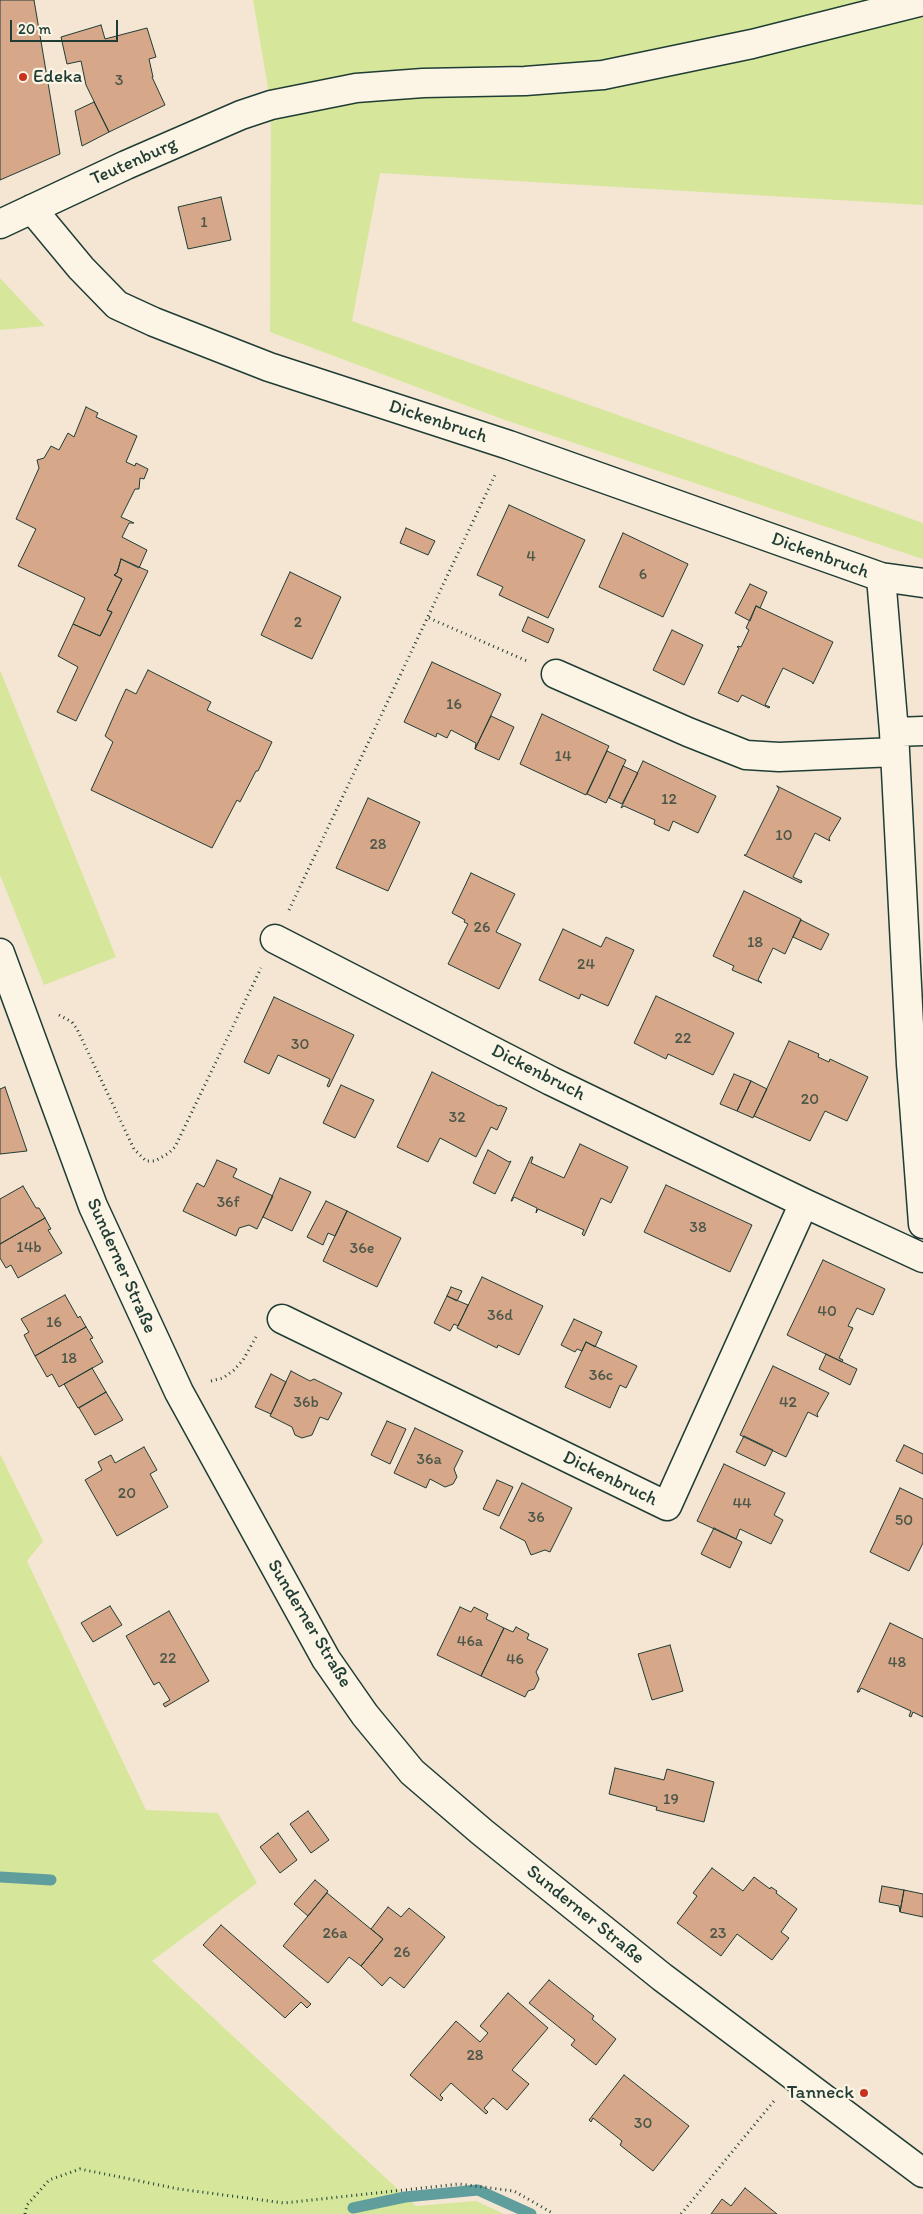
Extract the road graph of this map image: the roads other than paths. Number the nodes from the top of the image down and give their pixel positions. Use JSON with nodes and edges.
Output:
{"nodes":[{"id":1,"x":923,"y":1,"type":"edge"},
{"id":2,"x":32,"y":209,"type":"junction"},
{"id":3,"x":0,"y":224,"type":"edge"},
{"id":4,"x":881,"y":577,"type":"junction"},
{"id":5,"x":923,"y":583,"type":"edge"},
{"id":6,"x":556,"y":674,"type":"road end"},
{"id":7,"x":923,"y":731,"type":"edge"},
{"id":8,"x":895,"y":742,"type":"junction"},
{"id":9,"x":275,"y":939,"type":"road end"},
{"id":10,"x":0,"y":953,"type":"edge"},
{"id":11,"x":917,"y":1067,"type":"edge"},
{"id":12,"x":804,"y":1203,"type":"junction"},
{"id":13,"x":923,"y":1224,"type":"edge"},
{"id":14,"x":923,"y":1258,"type":"edge"},
{"id":15,"x":282,"y":1319,"type":"road end"},
{"id":16,"x":923,"y":2173,"type":"edge"}],
"edges":[{"from":1,"to":2,"type":"street","name":"Teutenburg"},
{"from":2,"to":3,"type":"street","name":"Teutenburg"},
{"from":2,"to":4,"type":"street","name":"Dickenbruch"},
{"from":4,"to":5,"type":"street","name":"Dickenbruch"},
{"from":4,"to":8,"type":"street","name":"Dickenbruch"},
{"from":6,"to":8,"type":"street"},
{"from":7,"to":8,"type":"street"},
{"from":8,"to":11,"type":"street","name":"Dickenbruch"},
{"from":9,"to":12,"type":"street","name":"Dickenbruch"},
{"from":10,"to":16,"type":"street","name":"Sunderner Straße"},
{"from":11,"to":13,"type":"street","name":"Dickenbruch"},
{"from":12,"to":14,"type":"street","name":"Dickenbruch"},
{"from":12,"to":15,"type":"street","name":"Dickenbruch"}]}
